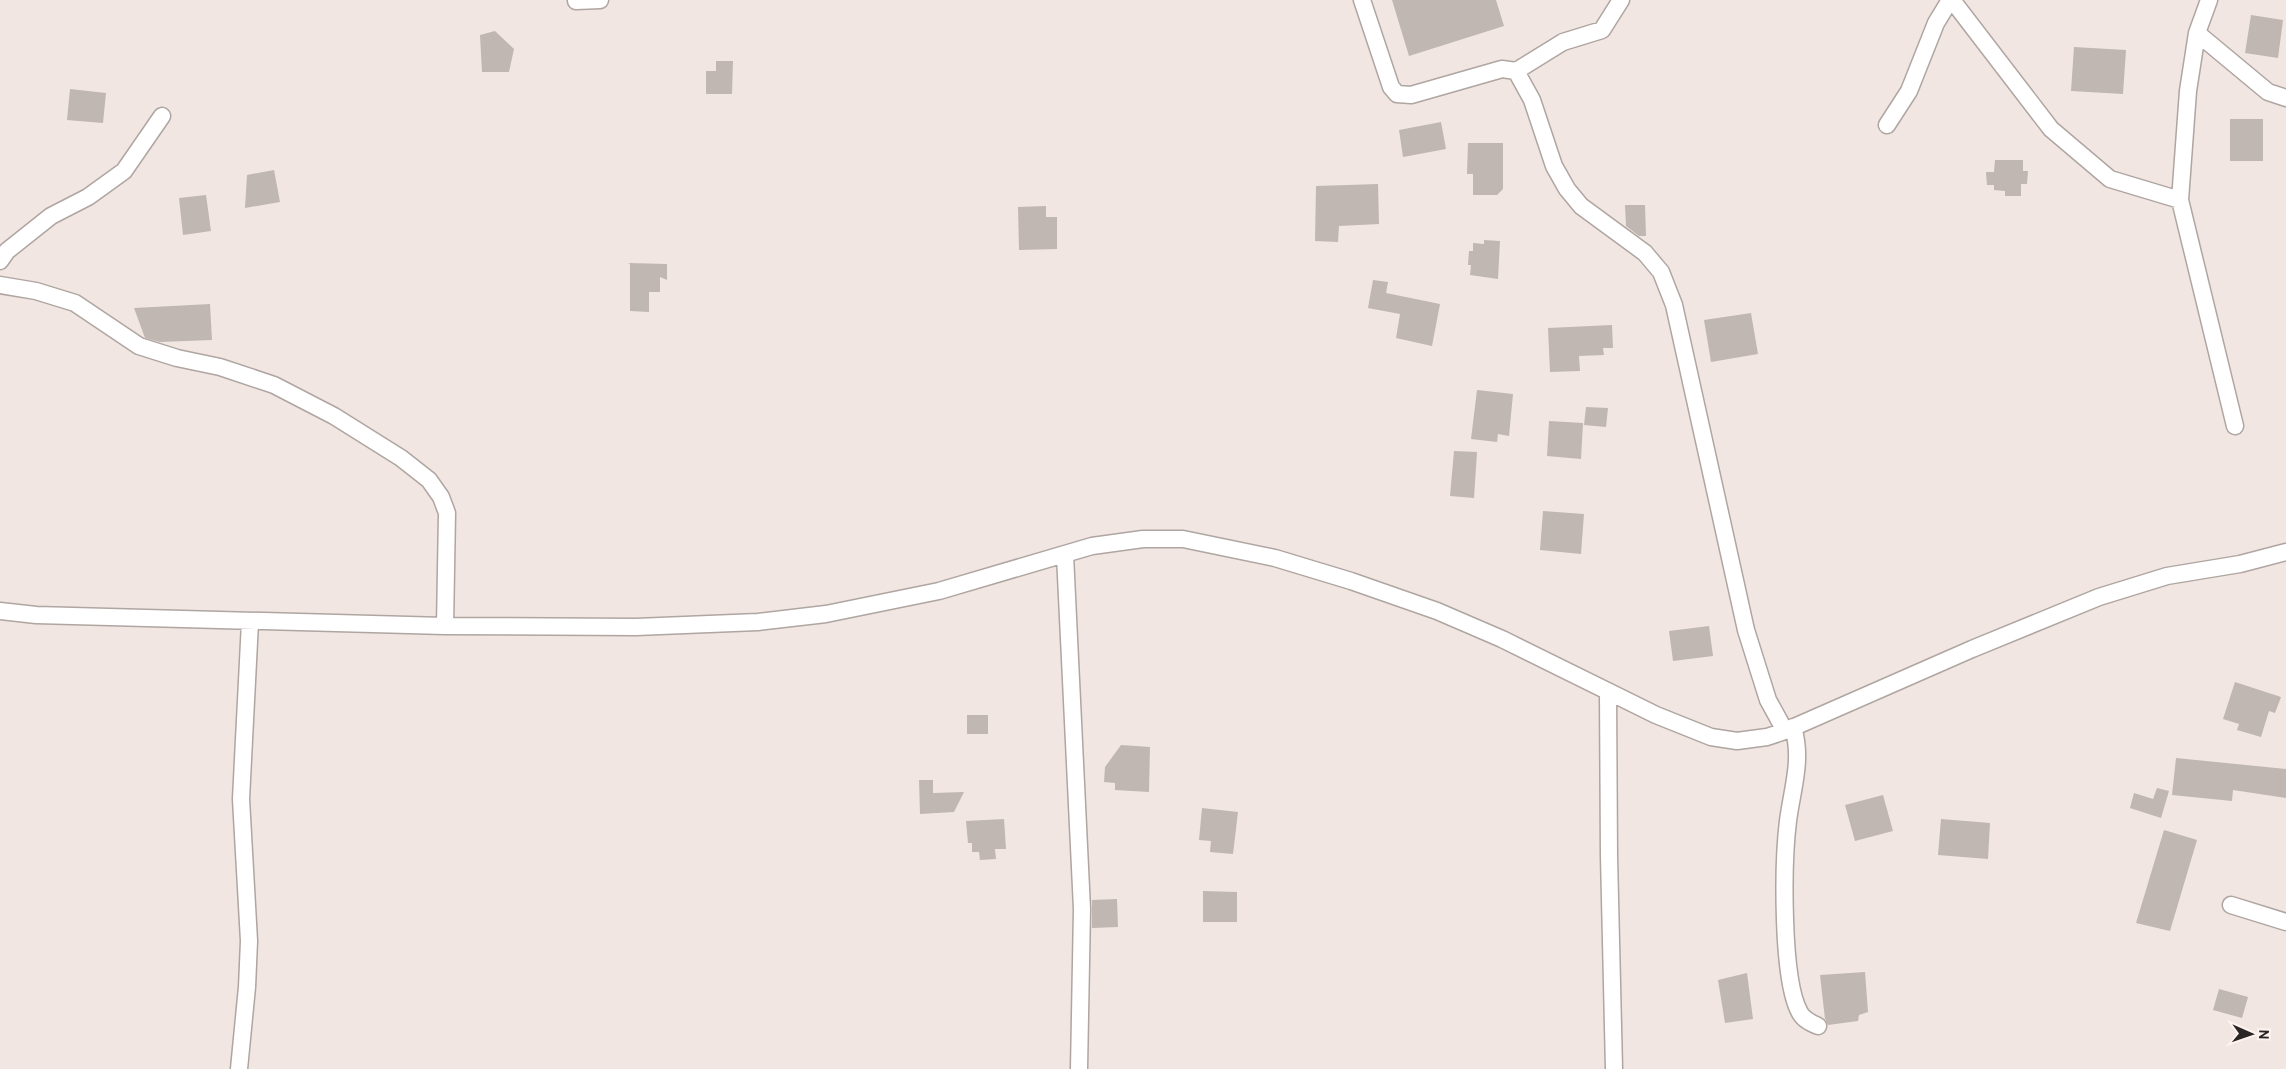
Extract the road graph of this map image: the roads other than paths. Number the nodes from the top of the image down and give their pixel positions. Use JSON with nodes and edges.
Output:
{"nodes":[{"id":1,"x":600,"y":0,"type":"edge"},
{"id":2,"x":1362,"y":0,"type":"edge"},
{"id":3,"x":1621,"y":0,"type":"edge"},
{"id":4,"x":1951,"y":0,"type":"edge"},
{"id":5,"x":2209,"y":0,"type":"edge"},
{"id":6,"x":576,"y":1,"type":"dead end"},
{"id":7,"x":2197,"y":32,"type":"junction"},
{"id":8,"x":1516,"y":71,"type":"junction"},
{"id":9,"x":2286,"y":98,"type":"edge"},
{"id":10,"x":162,"y":116,"type":"dead end"},
{"id":11,"x":1887,"y":125,"type":"dead end"},
{"id":12,"x":2180,"y":200,"type":"junction"},
{"id":13,"x":0,"y":261,"type":"edge"},
{"id":14,"x":0,"y":286,"type":"edge"},
{"id":15,"x":2235,"y":426,"type":"dead end"},
{"id":16,"x":2286,"y":552,"type":"edge"},
{"id":17,"x":1065,"y":555,"type":"junction"},
{"id":18,"x":0,"y":611,"type":"edge"},
{"id":19,"x":250,"y":622,"type":"junction"},
{"id":20,"x":444,"y":626,"type":"junction"},
{"id":21,"x":1608,"y":692,"type":"junction"},
{"id":22,"x":1789,"y":729,"type":"junction"},
{"id":23,"x":2231,"y":905,"type":"dead end"},
{"id":24,"x":2286,"y":922,"type":"edge"},
{"id":25,"x":1818,"y":1026,"type":"dead end"},
{"id":26,"x":239,"y":1069,"type":"edge"},
{"id":27,"x":1079,"y":1069,"type":"edge"},
{"id":28,"x":1614,"y":1069,"type":"edge"}],
"edges":[{"from":1,"to":6,"type":"street"},
{"from":2,"to":8,"type":"street"},
{"from":3,"to":8,"type":"street"},
{"from":4,"to":11,"type":"street"},
{"from":4,"to":12,"type":"street"},
{"from":5,"to":7,"type":"street"},
{"from":7,"to":9,"type":"street"},
{"from":7,"to":12,"type":"street"},
{"from":8,"to":22,"type":"street"},
{"from":10,"to":13,"type":"street"},
{"from":12,"to":15,"type":"street"},
{"from":14,"to":20,"type":"street"},
{"from":16,"to":22,"type":"street"},
{"from":17,"to":20,"type":"street"},
{"from":17,"to":21,"type":"street"},
{"from":17,"to":27,"type":"street"},
{"from":18,"to":19,"type":"street"},
{"from":19,"to":20,"type":"street"},
{"from":19,"to":26,"type":"street"},
{"from":21,"to":22,"type":"street"},
{"from":21,"to":28,"type":"street"},
{"from":22,"to":25,"type":"street"},
{"from":23,"to":24,"type":"street"}]}
